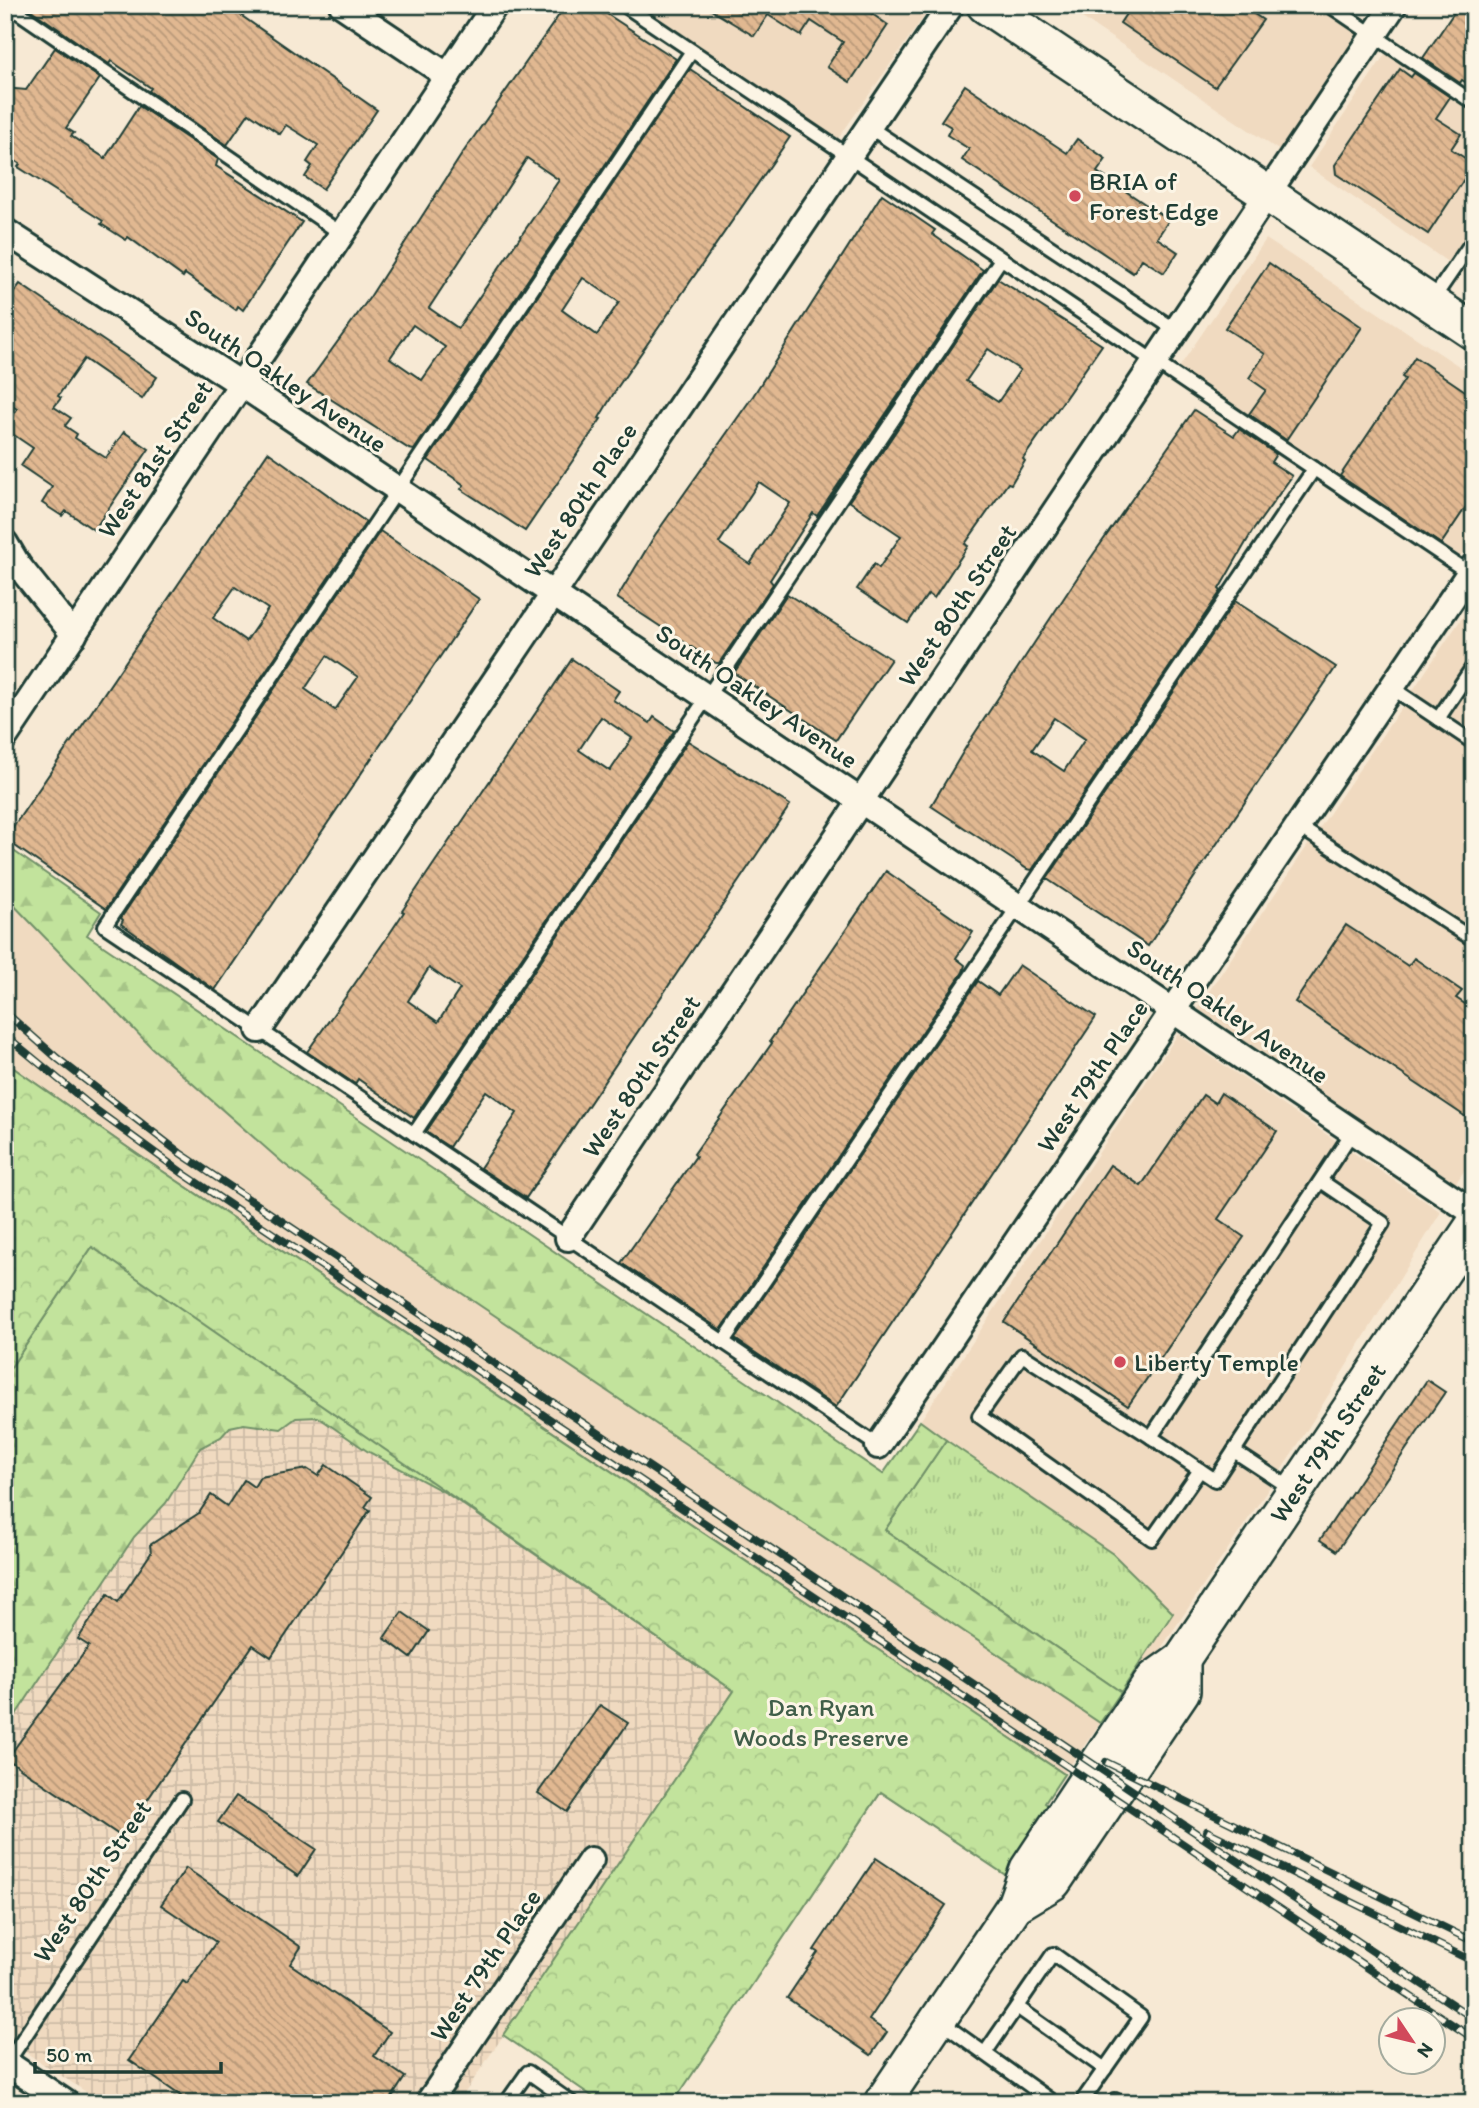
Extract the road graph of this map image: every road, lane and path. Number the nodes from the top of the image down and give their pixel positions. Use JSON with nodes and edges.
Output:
{"nodes":[{"id":1,"x":8,"y":5,"type":"edge"},
{"id":2,"x":342,"y":5,"type":"edge"},
{"id":3,"x":495,"y":5,"type":"edge"},
{"id":4,"x":624,"y":5,"type":"edge"},
{"id":5,"x":951,"y":5,"type":"edge"},
{"id":6,"x":985,"y":5,"type":"edge"},
{"id":7,"x":1329,"y":5,"type":"edge"},
{"id":8,"x":1394,"y":5,"type":"edge"},
{"id":9,"x":1374,"y":36,"type":"junction"},
{"id":10,"x":692,"y":51,"type":"junction"},
{"id":11,"x":448,"y":76,"type":"junction"},
{"id":12,"x":1474,"y":103,"type":"edge"},
{"id":13,"x":869,"y":127,"type":"junction"},
{"id":14,"x":849,"y":156,"type":"junction"},
{"id":15,"x":1270,"y":193,"type":"junction"},
{"id":16,"x":5,"y":231,"type":"edge"},
{"id":17,"x":342,"y":234,"type":"junction"},
{"id":18,"x":1474,"y":239,"type":"edge"},
{"id":19,"x":1001,"y":259,"type":"junction"},
{"id":20,"x":1431,"y":303,"type":"junction"},
{"id":21,"x":1177,"y":331,"type":"junction"},
{"id":22,"x":1474,"y":332,"type":"edge"},
{"id":23,"x":1156,"y":363,"type":"junction"},
{"id":24,"x":241,"y":384,"type":"junction"},
{"id":25,"x":1314,"y":469,"type":"junction"},
{"id":26,"x":397,"y":490,"type":"junction"},
{"id":27,"x":5,"y":543,"type":"edge"},
{"id":28,"x":1471,"y":570,"type":"edge"},
{"id":29,"x":552,"y":594,"type":"junction"},
{"id":30,"x":74,"y":635,"type":"junction"},
{"id":31,"x":1474,"y":665,"type":"edge"},
{"id":32,"x":1392,"y":688,"type":"junction"},
{"id":33,"x":707,"y":698,"type":"junction"},
{"id":34,"x":1438,"y":719,"type":"junction"},
{"id":35,"x":5,"y":737,"type":"edge"},
{"id":36,"x":1474,"y":743,"type":"edge"},
{"id":37,"x":861,"y":801,"type":"junction"},
{"id":38,"x":1298,"y":826,"type":"junction"},
{"id":39,"x":1018,"y":906,"type":"junction"},
{"id":40,"x":1474,"y":940,"type":"edge"},
{"id":41,"x":1174,"y":1010,"type":"junction"},
{"id":42,"x":259,"y":1030,"type":"junction"},
{"id":43,"x":1353,"y":1131,"type":"junction"},
{"id":44,"x":414,"y":1134,"type":"junction"},
{"id":45,"x":1321,"y":1181,"type":"junction"},
{"id":46,"x":1474,"y":1213,"type":"edge"},
{"id":47,"x":1474,"y":1225,"type":"edge"},
{"id":48,"x":568,"y":1238,"type":"junction"},
{"id":49,"x":1464,"y":1261,"type":"edge"},
{"id":50,"x":723,"y":1342,"type":"junction"},
{"id":51,"x":1152,"y":1437,"type":"junction"},
{"id":52,"x":878,"y":1446,"type":"joint"},
{"id":53,"x":1234,"y":1451,"type":"junction"},
{"id":54,"x":1200,"y":1470,"type":"junction"},
{"id":55,"x":1295,"y":1491,"type":"junction"},
{"id":56,"x":182,"y":1799,"type":"dead end"},
{"id":57,"x":591,"y":1860,"type":"dead end"},
{"id":58,"x":1017,"y":2007,"type":"junction"},
{"id":59,"x":938,"y":2020,"type":"junction"},
{"id":60,"x":985,"y":2053,"type":"junction"},
{"id":61,"x":6,"y":2064,"type":"edge"},
{"id":62,"x":1105,"y":2069,"type":"junction"},
{"id":63,"x":66,"y":2103,"type":"edge"},
{"id":64,"x":428,"y":2103,"type":"edge"},
{"id":65,"x":506,"y":2103,"type":"edge"},
{"id":66,"x":572,"y":2103,"type":"edge"},
{"id":67,"x":882,"y":2103,"type":"edge"},
{"id":68,"x":1054,"y":2103,"type":"edge"},
{"id":69,"x":1081,"y":2103,"type":"edge"},
{"id":70,"x":1113,"y":2103,"type":"edge"},
{"id":71,"x":1120,"y":2103,"type":"edge"}],
"edges":[{"from":1,"to":17,"type":"lane"},
{"from":2,"to":11,"type":"street"},
{"from":3,"to":11,"type":"street","name":"West 81st Street"},
{"from":4,"to":10,"type":"lane"},
{"from":5,"to":13,"type":"street","name":"West 80th Place"},
{"from":6,"to":15,"type":"main road"},
{"from":7,"to":9,"type":"lane"},
{"from":8,"to":9,"type":"street","name":"West 80th Street"},
{"from":9,"to":12,"type":"lane"},
{"from":9,"to":15,"type":"street","name":"West 80th Street"},
{"from":10,"to":14,"type":"lane"},
{"from":10,"to":26,"type":"lane"},
{"from":11,"to":17,"type":"street","name":"West 81st Street"},
{"from":13,"to":14,"type":"street","name":"West 80th Place"},
{"from":13,"to":21,"type":"lane"},
{"from":14,"to":19,"type":"lane"},
{"from":14,"to":29,"type":"street","name":"West 80th Place"},
{"from":15,"to":20,"type":"main road"},
{"from":15,"to":21,"type":"street","name":"West 80th Street"},
{"from":16,"to":24,"type":"street","name":"South Oakley Avenue"},
{"from":17,"to":24,"type":"street","name":"West 81st Street"},
{"from":18,"to":20,"type":"lane"},
{"from":19,"to":23,"type":"lane"},
{"from":19,"to":33,"type":"lane"},
{"from":20,"to":22,"type":"main road"},
{"from":21,"to":23,"type":"street","name":"West 80th Street"},
{"from":23,"to":25,"type":"lane"},
{"from":23,"to":37,"type":"street","name":"West 80th Street"},
{"from":24,"to":26,"type":"street","name":"South Oakley Avenue"},
{"from":24,"to":30,"type":"street","name":"West 81st Street"},
{"from":25,"to":28,"type":"lane"},
{"from":25,"to":39,"type":"lane"},
{"from":26,"to":29,"type":"street","name":"South Oakley Avenue"},
{"from":26,"to":42,"type":"lane"},
{"from":27,"to":30,"type":"street"},
{"from":28,"to":32,"type":"street","name":"West 79th Place"},
{"from":29,"to":33,"type":"street","name":"South Oakley Avenue"},
{"from":29,"to":42,"type":"street","name":"West 80th Place"},
{"from":30,"to":35,"type":"street","name":"West 81st Street"},
{"from":31,"to":34,"type":"lane"},
{"from":32,"to":34,"type":"lane"},
{"from":32,"to":38,"type":"street","name":"West 79th Place"},
{"from":33,"to":37,"type":"street","name":"South Oakley Avenue"},
{"from":33,"to":44,"type":"lane"},
{"from":34,"to":36,"type":"lane"},
{"from":37,"to":39,"type":"street","name":"South Oakley Avenue"},
{"from":37,"to":48,"type":"street","name":"West 80th Street"},
{"from":38,"to":40,"type":"lane"},
{"from":38,"to":41,"type":"street","name":"West 79th Place"},
{"from":39,"to":41,"type":"street","name":"South Oakley Avenue"},
{"from":39,"to":50,"type":"lane"},
{"from":41,"to":43,"type":"street","name":"South Oakley Avenue"},
{"from":41,"to":52,"type":"street","name":"West 79th Place"},
{"from":42,"to":44,"type":"lane"},
{"from":43,"to":45,"type":"lane"},
{"from":43,"to":46,"type":"street","name":"South Oakley Avenue"},
{"from":44,"to":48,"type":"lane"},
{"from":45,"to":51,"type":"lane"},
{"from":45,"to":53,"type":"lane"},
{"from":47,"to":49,"type":"main road","name":"West 79th Street"},
{"from":48,"to":50,"type":"lane"},
{"from":49,"to":55,"type":"main road","name":"West 79th Street"},
{"from":50,"to":52,"type":"lane"},
{"from":51,"to":54,"type":"lane"},
{"from":51,"to":54,"type":"lane"},
{"from":53,"to":54,"type":"lane"},
{"from":53,"to":55,"type":"lane"},
{"from":55,"to":59,"type":"main road","name":"West 79th Street"},
{"from":56,"to":61,"type":"lane","name":"West 80th Street"},
{"from":57,"to":64,"type":"street","name":"West 79th Place"},
{"from":58,"to":60,"type":"lane"},
{"from":58,"to":62,"type":"lane"},
{"from":58,"to":62,"type":"lane"},
{"from":59,"to":60,"type":"lane"},
{"from":59,"to":67,"type":"main road","name":"West 79th Street"},
{"from":60,"to":68,"type":"lane"},
{"from":61,"to":63,"type":"street"},
{"from":62,"to":69,"type":"lane"},
{"from":65,"to":66,"type":"lane"},
{"from":70,"to":71,"type":"lane"}]}
